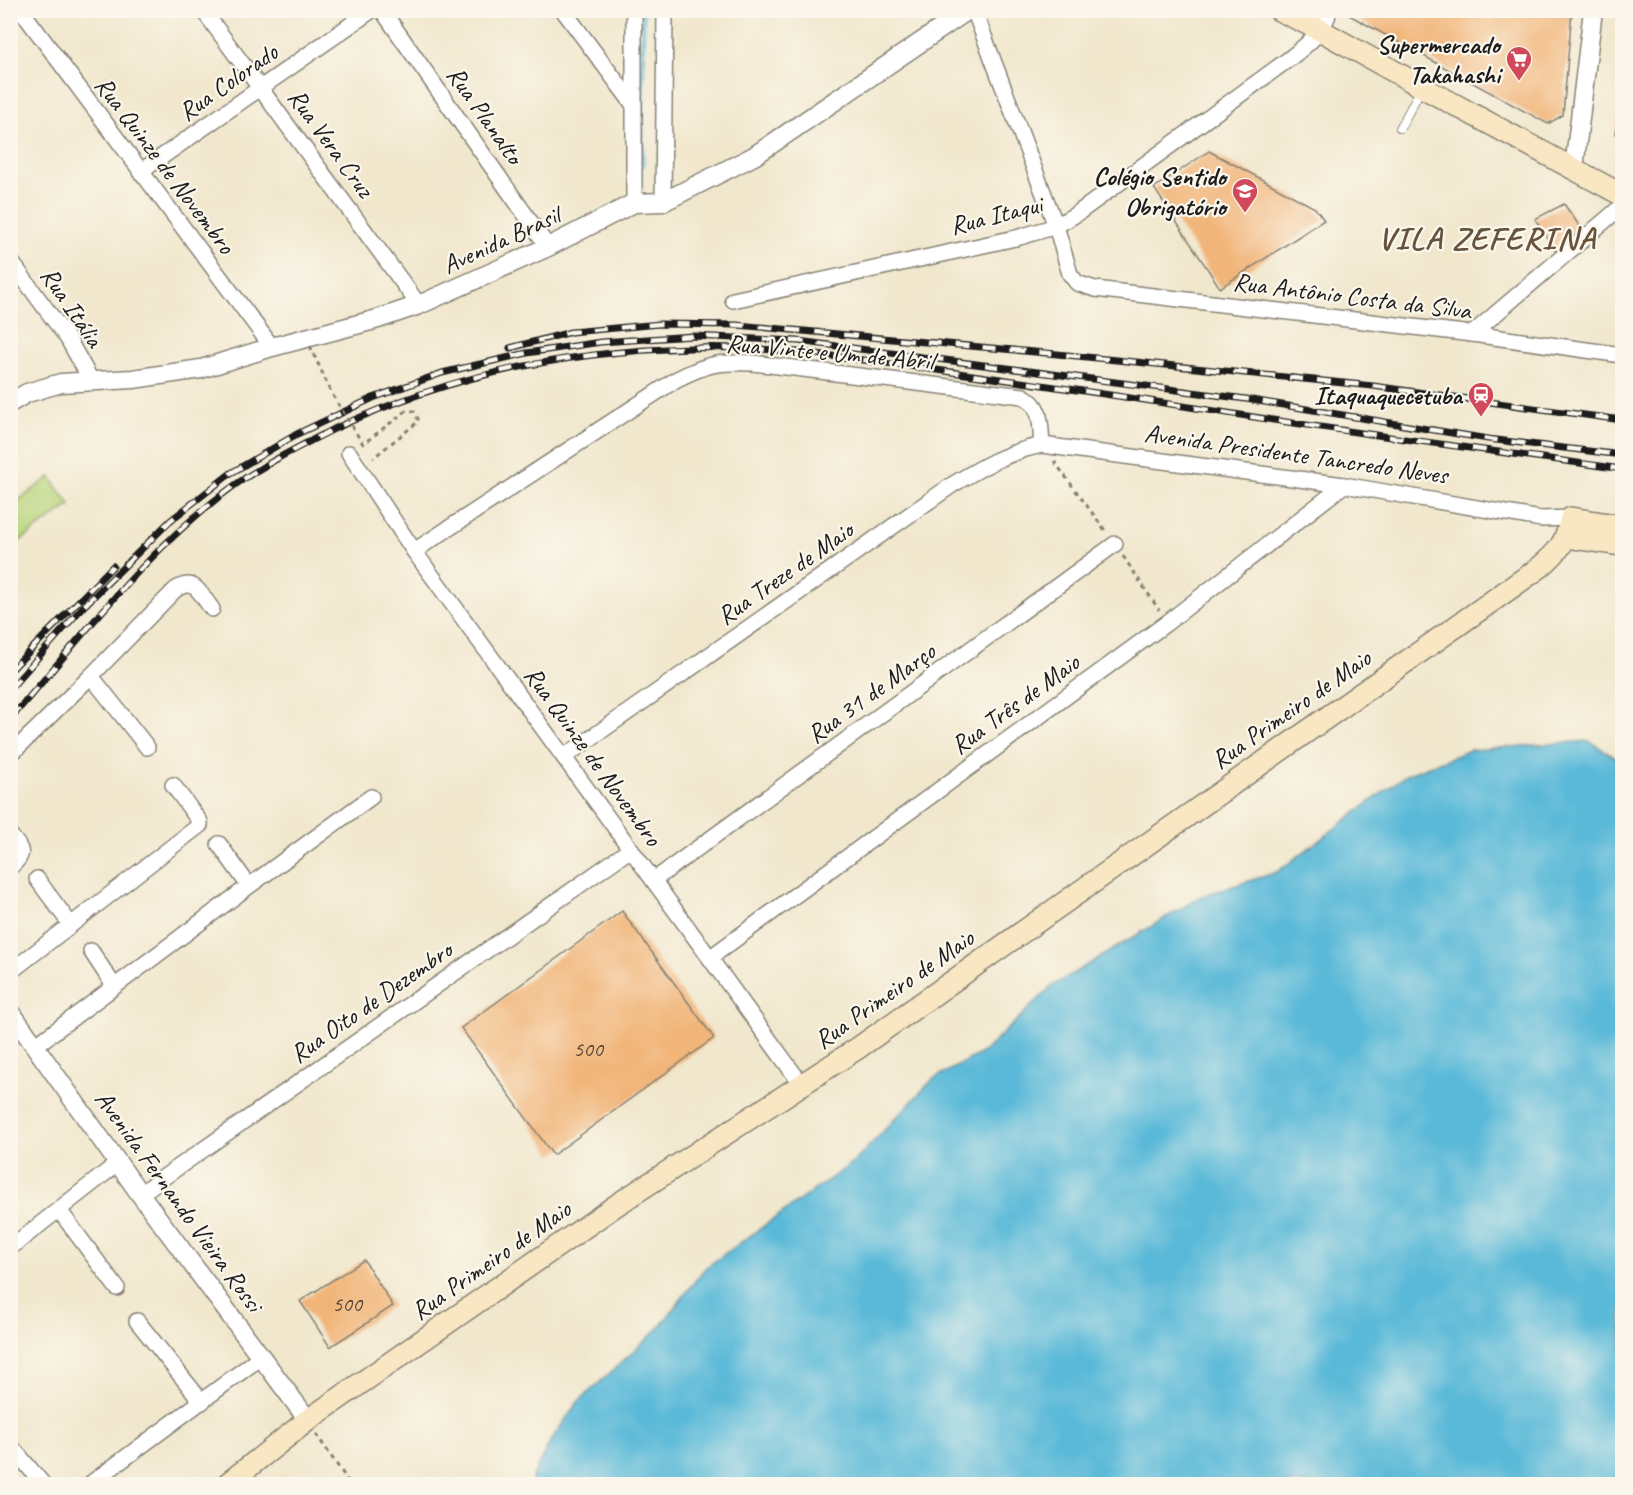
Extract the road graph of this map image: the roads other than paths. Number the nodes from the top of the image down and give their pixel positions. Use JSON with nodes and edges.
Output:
{"nodes":[{"id":1,"x":21,"y":10,"type":"edge"},
{"id":2,"x":203,"y":10,"type":"edge"},
{"id":3,"x":372,"y":10,"type":"edge"},
{"id":4,"x":382,"y":10,"type":"edge"},
{"id":5,"x":563,"y":10,"type":"edge"},
{"id":6,"x":634,"y":10,"type":"edge"},
{"id":7,"x":665,"y":10,"type":"edge"},
{"id":8,"x":968,"y":10,"type":"edge"},
{"id":9,"x":974,"y":10,"type":"edge"},
{"id":10,"x":1279,"y":10,"type":"edge"},
{"id":11,"x":1329,"y":10,"type":"edge"},
{"id":12,"x":1593,"y":10,"type":"edge"},
{"id":13,"x":1320,"y":30,"type":"junction"},
{"id":14,"x":261,"y":87,"type":"junction"},
{"id":15,"x":1422,"y":87,"type":"junction"},
{"id":16,"x":633,"y":104,"type":"junction"},
{"id":17,"x":1400,"y":128,"type":"dead end"},
{"id":18,"x":1574,"y":168,"type":"junction"},
{"id":19,"x":140,"y":172,"type":"junction"},
{"id":20,"x":1623,"y":195,"type":"edge"},
{"id":21,"x":663,"y":202,"type":"junction"},
{"id":22,"x":634,"y":203,"type":"junction"},
{"id":23,"x":1623,"y":206,"type":"edge"},
{"id":24,"x":1056,"y":226,"type":"junction"},
{"id":25,"x":548,"y":247,"type":"junction"},
{"id":26,"x":10,"y":260,"type":"edge"},
{"id":27,"x":733,"y":300,"type":"dead end"},
{"id":28,"x":419,"y":305,"type":"junction"},
{"id":29,"x":1473,"y":334,"type":"junction"},
{"id":30,"x":272,"y":347,"type":"junction"},
{"id":31,"x":1623,"y":356,"type":"edge"},
{"id":32,"x":92,"y":382,"type":"junction"},
{"id":33,"x":10,"y":403,"type":"edge"},
{"id":34,"x":1042,"y":445,"type":"junction"},
{"id":35,"x":349,"y":453,"type":"dead end"},
{"id":36,"x":1344,"y":486,"type":"junction"},
{"id":37,"x":1623,"y":526,"type":"edge"},
{"id":38,"x":1569,"y":528,"type":"junction"},
{"id":39,"x":1115,"y":544,"type":"dead end"},
{"id":40,"x":1623,"y":545,"type":"edge"},
{"id":41,"x":414,"y":551,"type":"junction"},
{"id":42,"x":212,"y":609,"type":"dead end"},
{"id":43,"x":91,"y":676,"type":"junction"},
{"id":44,"x":147,"y":747,"type":"dead end"},
{"id":45,"x":10,"y":754,"type":"edge"},
{"id":46,"x":564,"y":757,"type":"junction"},
{"id":47,"x":173,"y":785,"type":"dead end"},
{"id":48,"x":371,"y":797,"type":"dead end"},
{"id":49,"x":10,"y":835,"type":"edge"},
{"id":50,"x":219,"y":844,"type":"dead end"},
{"id":51,"x":631,"y":849,"type":"junction"},
{"id":52,"x":10,"y":867,"type":"edge"},
{"id":53,"x":37,"y":879,"type":"dead end"},
{"id":54,"x":654,"y":880,"type":"junction"},
{"id":55,"x":249,"y":886,"type":"junction"},
{"id":56,"x":71,"y":925,"type":"junction"},
{"id":57,"x":91,"y":951,"type":"dead end"},
{"id":58,"x":711,"y":957,"type":"junction"},
{"id":59,"x":10,"y":972,"type":"edge"},
{"id":60,"x":114,"y":986,"type":"junction"},
{"id":61,"x":10,"y":1011,"type":"edge"},
{"id":62,"x":35,"y":1046,"type":"junction"},
{"id":63,"x":802,"y":1085,"type":"junction"},
{"id":64,"x":118,"y":1163,"type":"junction"},
{"id":65,"x":140,"y":1194,"type":"junction"},
{"id":66,"x":58,"y":1210,"type":"junction"},
{"id":67,"x":10,"y":1248,"type":"edge"},
{"id":68,"x":117,"y":1288,"type":"dead end"},
{"id":69,"x":137,"y":1321,"type":"dead end"},
{"id":70,"x":261,"y":1357,"type":"junction"},
{"id":71,"x":202,"y":1402,"type":"junction"},
{"id":72,"x":308,"y":1420,"type":"junction"},
{"id":73,"x":10,"y":1445,"type":"edge"},
{"id":74,"x":43,"y":1485,"type":"edge"},
{"id":75,"x":90,"y":1485,"type":"edge"},
{"id":76,"x":227,"y":1485,"type":"edge"}],
"edges":[{"from":1,"to":19,"type":"street","name":"Rua Quinze de Novembro"},
{"from":2,"to":14,"type":"street","name":"Rua Vera Cruz"},
{"from":3,"to":14,"type":"street","name":"Rua Colorado"},
{"from":4,"to":25,"type":"street","name":"Rua Planalto"},
{"from":5,"to":16,"type":"street"},
{"from":6,"to":16,"type":"street"},
{"from":7,"to":21,"type":"street"},
{"from":8,"to":21,"type":"street","name":"Avenida Brasil"},
{"from":9,"to":24,"type":"street"},
{"from":10,"to":13,"type":"main road"},
{"from":11,"to":13,"type":"street"},
{"from":12,"to":18,"type":"street"},
{"from":13,"to":15,"type":"main road"},
{"from":13,"to":24,"type":"street","name":"Rua Itaqui"},
{"from":14,"to":19,"type":"street","name":"Rua Colorado"},
{"from":14,"to":28,"type":"street","name":"Rua Vera Cruz"},
{"from":15,"to":17,"type":"lane"},
{"from":15,"to":18,"type":"main road"},
{"from":16,"to":22,"type":"street"},
{"from":18,"to":20,"type":"main road"},
{"from":19,"to":30,"type":"street","name":"Rua Quinze de Novembro"},
{"from":21,"to":22,"type":"street","name":"Avenida Brasil"},
{"from":22,"to":25,"type":"street","name":"Avenida Brasil"},
{"from":23,"to":29,"type":"street"},
{"from":24,"to":27,"type":"street","name":"Rua Itaqui"},
{"from":24,"to":29,"type":"street","name":"Rua Antônio Costa da Silva"},
{"from":25,"to":28,"type":"street","name":"Avenida Brasil"},
{"from":26,"to":32,"type":"street","name":"Rua Itália"},
{"from":28,"to":30,"type":"street","name":"Avenida Brasil"},
{"from":29,"to":31,"type":"street","name":"Rua Antônio Costa da Silva"},
{"from":30,"to":32,"type":"street","name":"Avenida Brasil"},
{"from":32,"to":33,"type":"street","name":"Avenida Brasil"},
{"from":34,"to":36,"type":"street","name":"Avenida Presidente Tancredo Neves"},
{"from":34,"to":41,"type":"street","name":"Rua Vinte e Um de Abril"},
{"from":34,"to":46,"type":"street","name":"Rua Treze de Maio"},
{"from":35,"to":41,"type":"street","name":"Rua Quinze de Novembro"},
{"from":36,"to":38,"type":"street","name":"Avenida Presidente Tancredo Neves"},
{"from":36,"to":58,"type":"street","name":"Rua Três de Maio"},
{"from":37,"to":38,"type":"main road","name":"Avenida Presidente Tancredo Neves"},
{"from":38,"to":40,"type":"main road","name":"Avenida Presidente Tancredo Neves"},
{"from":38,"to":63,"type":"main road","name":"Rua Primeiro de Maio"},
{"from":39,"to":54,"type":"street","name":"Rua 31 de Março"},
{"from":41,"to":46,"type":"street","name":"Rua Quinze de Novembro"},
{"from":42,"to":43,"type":"street"},
{"from":43,"to":44,"type":"street"},
{"from":43,"to":45,"type":"street"},
{"from":46,"to":51,"type":"street","name":"Rua Quinze de Novembro"},
{"from":47,"to":56,"type":"street"},
{"from":48,"to":55,"type":"street"},
{"from":49,"to":52,"type":"street"},
{"from":50,"to":55,"type":"street"},
{"from":51,"to":54,"type":"street","name":"Rua Quinze de Novembro"},
{"from":51,"to":65,"type":"street","name":"Rua Oito de Dezembro"},
{"from":53,"to":56,"type":"street"},
{"from":54,"to":58,"type":"street","name":"Rua Quinze de Novembro"},
{"from":55,"to":60,"type":"street"},
{"from":56,"to":59,"type":"street"},
{"from":57,"to":60,"type":"street"},
{"from":58,"to":63,"type":"street","name":"Rua Quinze de Novembro"},
{"from":60,"to":62,"type":"street"},
{"from":61,"to":62,"type":"street","name":"Avenida Fernando Vieira Rossi"},
{"from":62,"to":64,"type":"street","name":"Avenida Fernando Vieira Rossi"},
{"from":63,"to":72,"type":"main road","name":"Rua Primeiro de Maio"},
{"from":64,"to":65,"type":"street","name":"Avenida Fernando Vieira Rossi"},
{"from":64,"to":66,"type":"street"},
{"from":65,"to":70,"type":"street","name":"Avenida Fernando Vieira Rossi"},
{"from":66,"to":67,"type":"street"},
{"from":66,"to":68,"type":"street"},
{"from":69,"to":71,"type":"street"},
{"from":70,"to":71,"type":"street"},
{"from":70,"to":72,"type":"street","name":"Avenida Fernando Vieira Rossi"},
{"from":71,"to":75,"type":"street"},
{"from":72,"to":76,"type":"main road","name":"Rua Primeiro de Maio"},
{"from":73,"to":74,"type":"street"}]}
